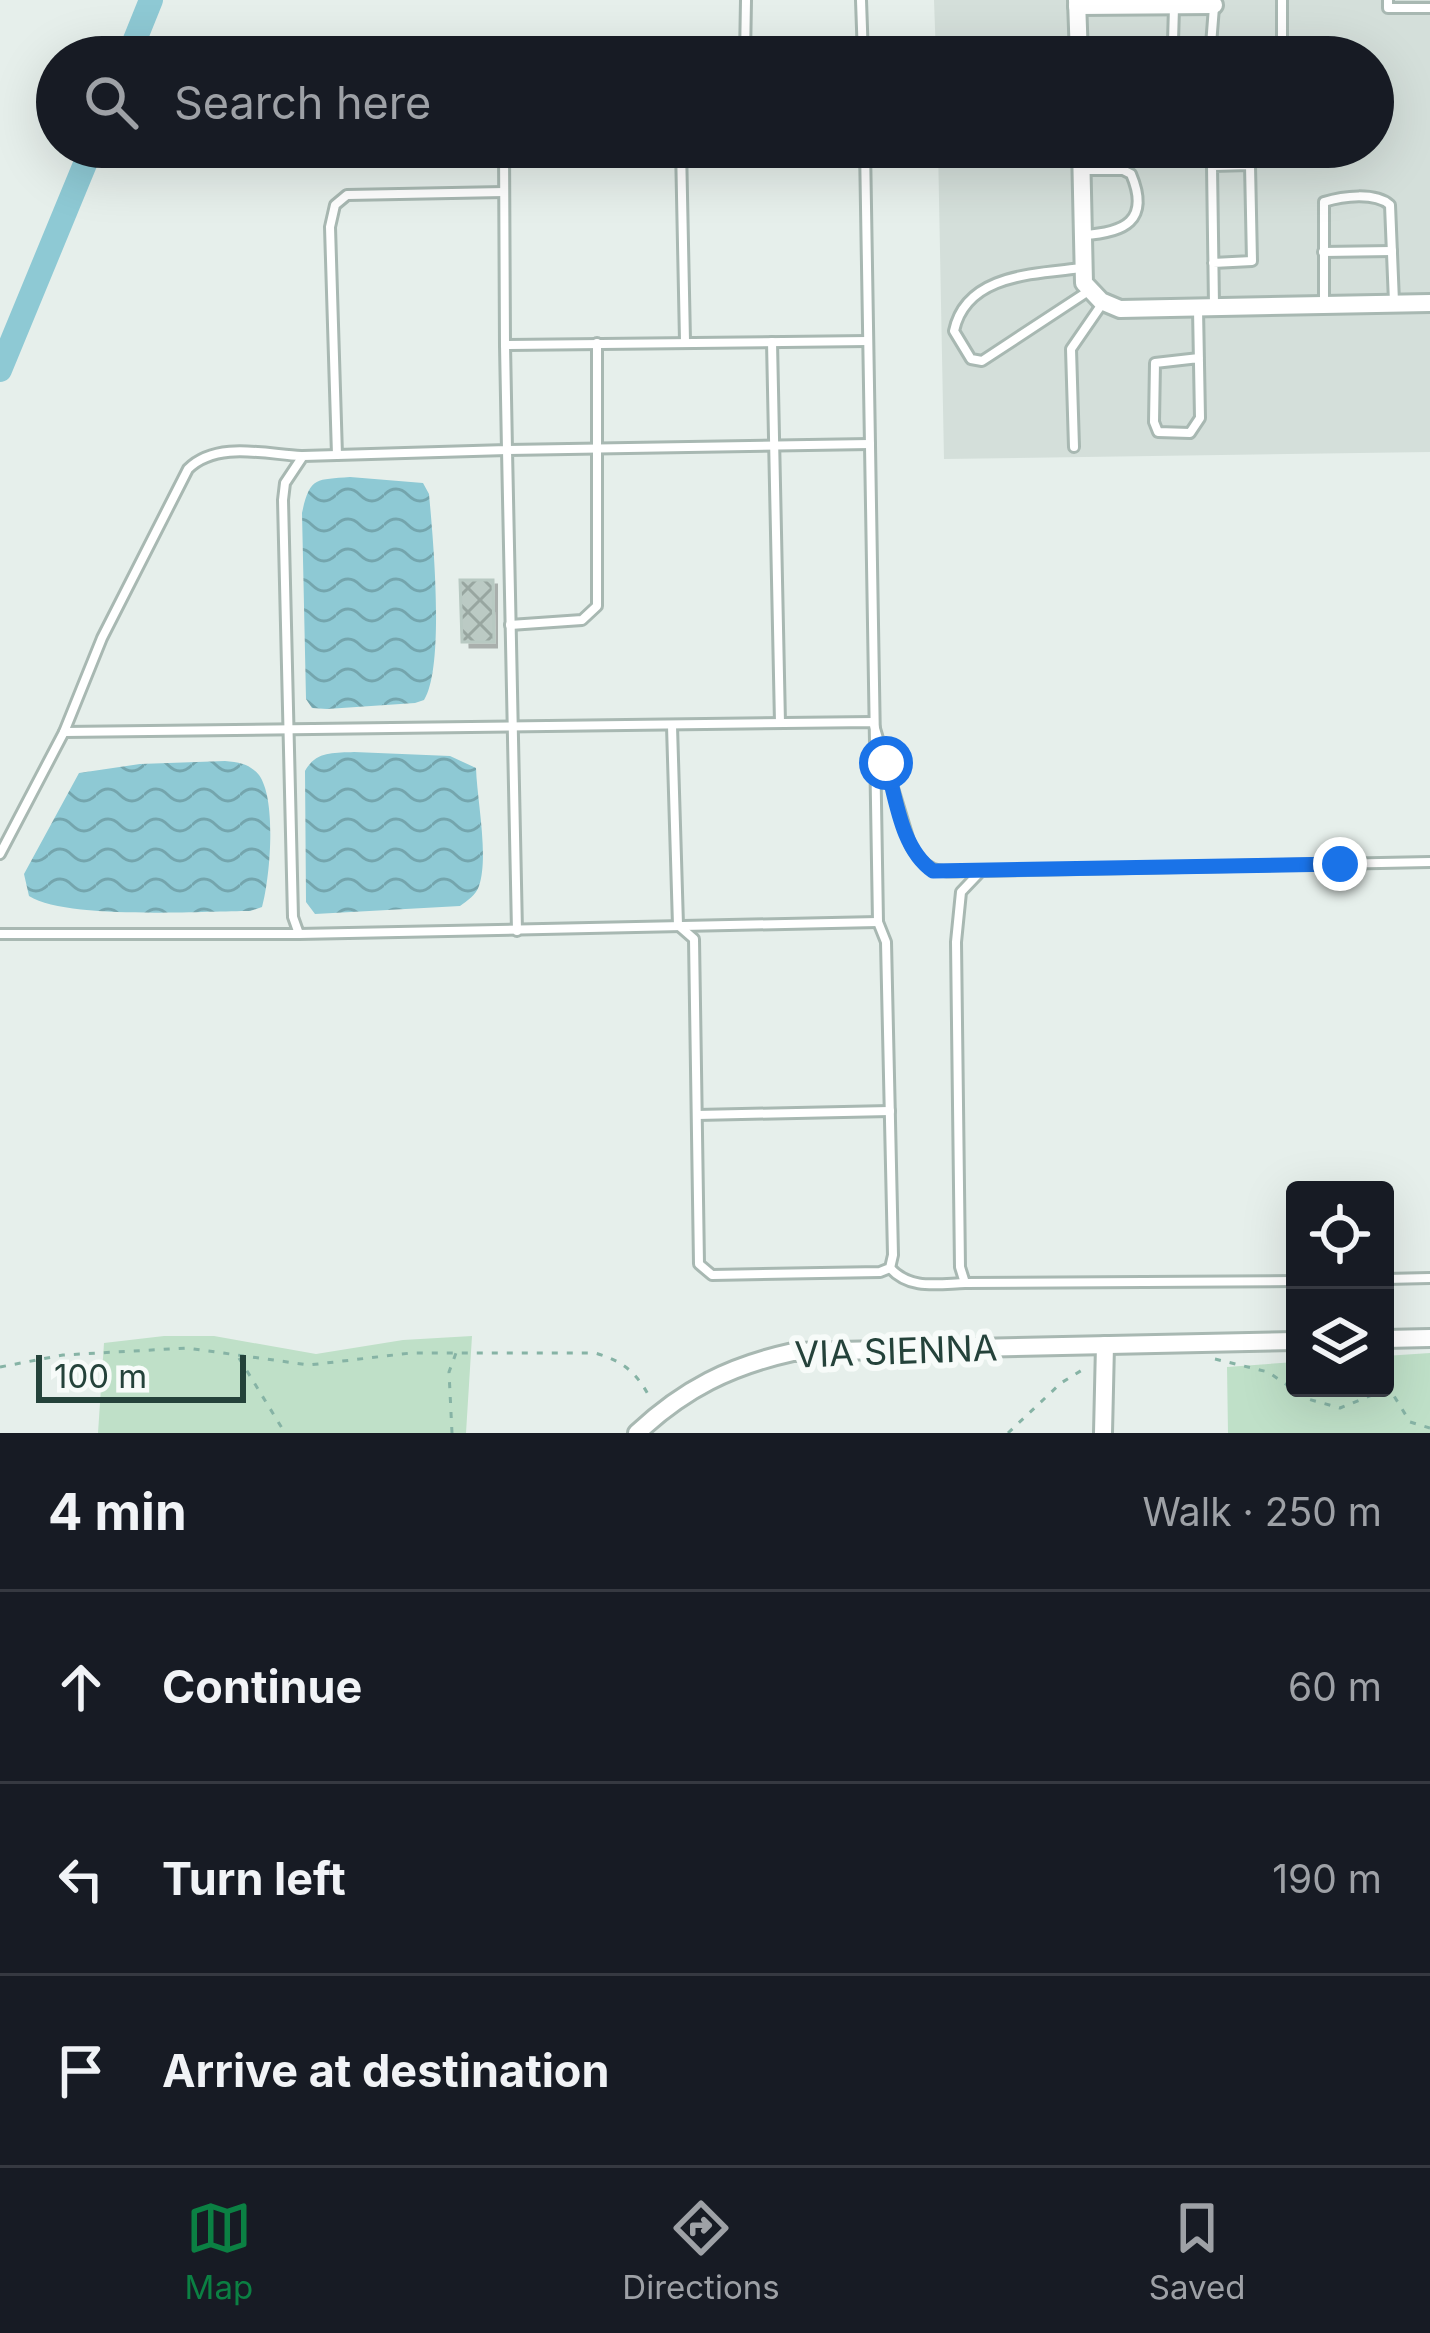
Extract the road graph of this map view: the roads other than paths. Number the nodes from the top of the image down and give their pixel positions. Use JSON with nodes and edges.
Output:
{"nodes":[{"id":1,"x":746,"y":0,"type":"edge"},
{"id":2,"x":862,"y":0,"type":"edge"},
{"id":3,"x":1282,"y":0,"type":"edge"},
{"id":4,"x":1388,"y":0,"type":"edge"},
{"id":5,"x":1215,"y":2,"type":"edge"},
{"id":6,"x":1077,"y":3,"type":"edge"},
{"id":7,"x":1174,"y":5,"type":"junction"},
{"id":8,"x":1430,"y":8,"type":"edge"},
{"id":9,"x":745,"y":36,"type":"edge"},
{"id":10,"x":863,"y":36,"type":"edge"},
{"id":11,"x":1078,"y":36,"type":"edge"},
{"id":12,"x":1173,"y":36,"type":"edge"},
{"id":13,"x":1212,"y":36,"type":"edge"},
{"id":14,"x":1282,"y":36,"type":"edge"},
{"id":15,"x":504,"y":168,"type":"edge"},
{"id":16,"x":681,"y":168,"type":"edge"},
{"id":17,"x":865,"y":168,"type":"edge"},
{"id":18,"x":1211,"y":168,"type":"edge"},
{"id":19,"x":1250,"y":168,"type":"edge"},
{"id":20,"x":1081,"y":170,"type":"joint"},
{"id":21,"x":504,"y":192,"type":"junction"},
{"id":22,"x":1082,"y":235,"type":"junction"},
{"id":23,"x":1392,"y":251,"type":"junction"},
{"id":24,"x":1323,"y":252,"type":"junction"},
{"id":25,"x":1214,"y":263,"type":"junction"},
{"id":26,"x":1090,"y":286,"type":"junction"},
{"id":27,"x":1430,"y":303,"type":"edge"},
{"id":28,"x":1394,"y":304,"type":"junction"},
{"id":29,"x":1324,"y":305,"type":"junction"},
{"id":30,"x":1206,"y":307,"type":"junction"},
{"id":31,"x":685,"y":341,"type":"junction"},
{"id":32,"x":772,"y":341,"type":"junction"},
{"id":33,"x":868,"y":341,"type":"junction"},
{"id":34,"x":597,"y":343,"type":"junction"},
{"id":35,"x":505,"y":345,"type":"junction"},
{"id":36,"x":1199,"y":358,"type":"junction"},
{"id":37,"x":870,"y":444,"type":"junction"},
{"id":38,"x":1074,"y":447,"type":"dead end"},
{"id":39,"x":775,"y":448,"type":"junction"},
{"id":40,"x":507,"y":450,"type":"junction"},
{"id":41,"x":599,"y":450,"type":"junction"},
{"id":42,"x":337,"y":455,"type":"junction"},
{"id":43,"x":303,"y":456,"type":"junction"},
{"id":44,"x":510,"y":625,"type":"junction"},
{"id":45,"x":873,"y":722,"type":"junction"},
{"id":46,"x":780,"y":723,"type":"junction"},
{"id":47,"x":672,"y":726,"type":"junction"},
{"id":48,"x":512,"y":729,"type":"junction"},
{"id":49,"x":289,"y":730,"type":"junction"},
{"id":50,"x":64,"y":732,"type":"junction"},
{"id":51,"x":0,"y":854,"type":"edge"},
{"id":52,"x":1430,"y":862,"type":"edge"},
{"id":53,"x":981,"y":871,"type":"junction"},
{"id":54,"x":878,"y":922,"type":"junction"},
{"id":55,"x":678,"y":925,"type":"junction"},
{"id":56,"x":517,"y":931,"type":"junction"},
{"id":57,"x":0,"y":934,"type":"edge"},
{"id":58,"x":299,"y":934,"type":"junction"},
{"id":59,"x":890,"y":1111,"type":"junction"},
{"id":60,"x":697,"y":1115,"type":"junction"},
{"id":61,"x":890,"y":1268,"type":"junction"},
{"id":62,"x":1430,"y":1278,"type":"edge"},
{"id":63,"x":1394,"y":1279,"type":"edge"},
{"id":64,"x":1286,"y":1281,"type":"edge"},
{"id":65,"x":965,"y":1283,"type":"junction"},
{"id":66,"x":1430,"y":1338,"type":"edge"},
{"id":67,"x":1394,"y":1339,"type":"edge"},
{"id":68,"x":1286,"y":1341,"type":"edge"},
{"id":69,"x":1106,"y":1345,"type":"junction"},
{"id":70,"x":637,"y":1433,"type":"edge"},
{"id":71,"x":1103,"y":1433,"type":"edge"}],
"edges":[{"from":1,"to":9,"type":"lane"},
{"from":2,"to":10,"type":"lane"},
{"from":3,"to":14,"type":"lane"},
{"from":4,"to":8,"type":"lane"},
{"from":5,"to":7,"type":"street"},
{"from":5,"to":13,"type":"lane"},
{"from":6,"to":7,"type":"street"},
{"from":6,"to":11,"type":"street"},
{"from":7,"to":12,"type":"lane"},
{"from":15,"to":21,"type":"lane"},
{"from":16,"to":31,"type":"lane"},
{"from":17,"to":33,"type":"lane"},
{"from":18,"to":25,"type":"lane"},
{"from":19,"to":25,"type":"lane"},
{"from":20,"to":22,"type":"street"},
{"from":20,"to":22,"type":"lane"},
{"from":21,"to":35,"type":"lane"},
{"from":21,"to":42,"type":"lane"},
{"from":22,"to":26,"type":"street"},
{"from":23,"to":24,"type":"lane"},
{"from":23,"to":24,"type":"lane"},
{"from":23,"to":28,"type":"lane"},
{"from":24,"to":29,"type":"lane"},
{"from":25,"to":30,"type":"lane"},
{"from":26,"to":26,"type":"lane"},
{"from":26,"to":30,"type":"street"},
{"from":26,"to":38,"type":"lane"},
{"from":27,"to":28,"type":"street"},
{"from":28,"to":29,"type":"street"},
{"from":29,"to":30,"type":"street"},
{"from":30,"to":36,"type":"lane"},
{"from":31,"to":32,"type":"lane"},
{"from":31,"to":34,"type":"lane"},
{"from":32,"to":33,"type":"lane"},
{"from":32,"to":39,"type":"lane"},
{"from":33,"to":37,"type":"lane"},
{"from":34,"to":35,"type":"lane"},
{"from":34,"to":41,"type":"lane"},
{"from":35,"to":40,"type":"lane"},
{"from":36,"to":36,"type":"lane"},
{"from":37,"to":39,"type":"lane"},
{"from":37,"to":45,"type":"lane"},
{"from":39,"to":41,"type":"lane"},
{"from":39,"to":46,"type":"lane"},
{"from":40,"to":41,"type":"lane"},
{"from":40,"to":42,"type":"lane"},
{"from":40,"to":44,"type":"lane"},
{"from":41,"to":44,"type":"lane"},
{"from":42,"to":43,"type":"lane"},
{"from":43,"to":49,"type":"lane"},
{"from":43,"to":50,"type":"lane"},
{"from":44,"to":48,"type":"lane"},
{"from":45,"to":46,"type":"lane"},
{"from":45,"to":53,"type":"lane"},
{"from":45,"to":54,"type":"lane"},
{"from":46,"to":47,"type":"lane"},
{"from":47,"to":48,"type":"lane"},
{"from":47,"to":55,"type":"lane"},
{"from":48,"to":49,"type":"lane"},
{"from":48,"to":56,"type":"lane"},
{"from":49,"to":50,"type":"lane"},
{"from":49,"to":58,"type":"lane"},
{"from":50,"to":51,"type":"lane"},
{"from":52,"to":53,"type":"lane"},
{"from":53,"to":65,"type":"lane"},
{"from":54,"to":55,"type":"lane"},
{"from":54,"to":59,"type":"lane"},
{"from":55,"to":56,"type":"lane"},
{"from":55,"to":60,"type":"lane"},
{"from":56,"to":58,"type":"lane"},
{"from":57,"to":58,"type":"lane"},
{"from":59,"to":60,"type":"lane"},
{"from":59,"to":61,"type":"lane"},
{"from":60,"to":61,"type":"lane"},
{"from":61,"to":65,"type":"lane"},
{"from":62,"to":63,"type":"lane"},
{"from":64,"to":65,"type":"lane"},
{"from":66,"to":67,"type":"street"},
{"from":68,"to":69,"type":"street","name":"VIA SIENNA"},
{"from":69,"to":70,"type":"street","name":"VIA SIENNA"},
{"from":69,"to":71,"type":"street"}]}
